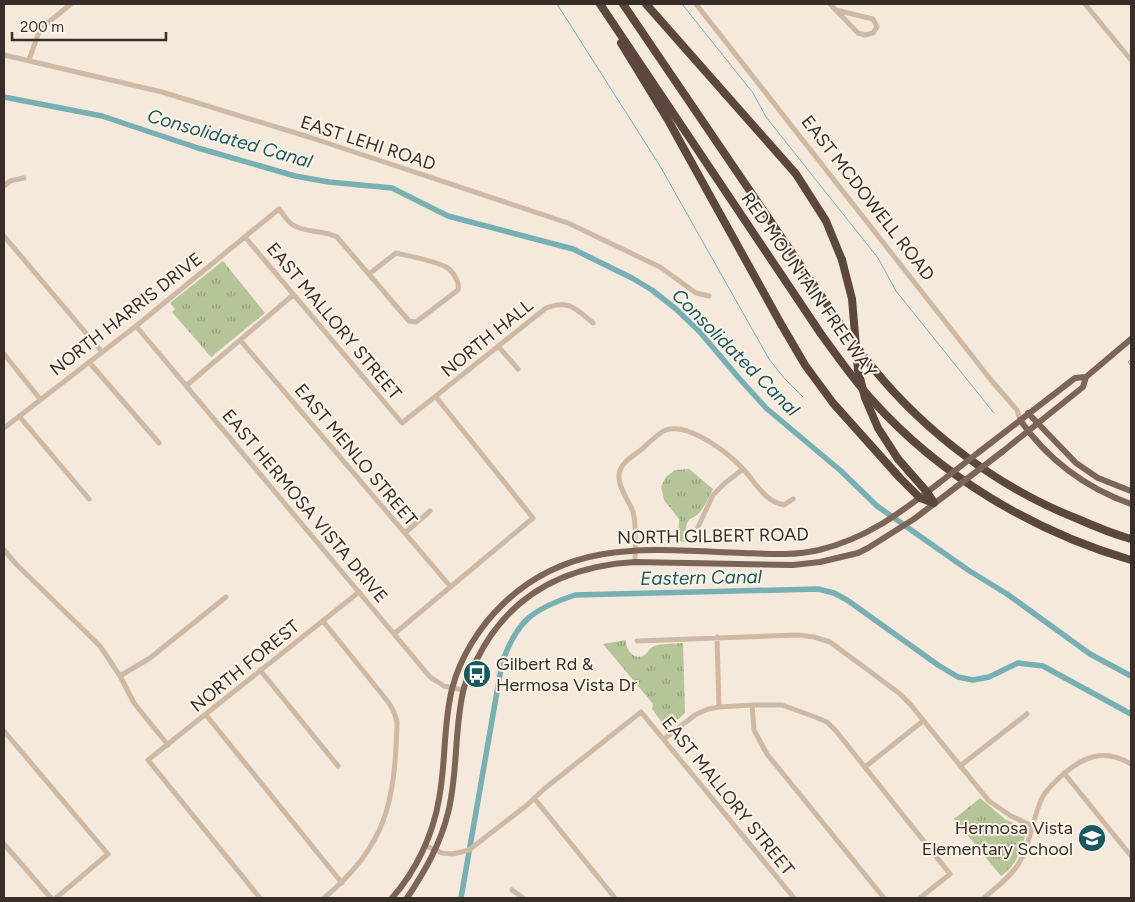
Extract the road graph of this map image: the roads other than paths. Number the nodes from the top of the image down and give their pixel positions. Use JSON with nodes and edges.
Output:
{"nodes":[{"id":1,"x":71,"y":4,"type":"edge"},
{"id":2,"x":623,"y":4,"type":"edge"},
{"id":3,"x":646,"y":4,"type":"edge"},
{"id":4,"x":696,"y":4,"type":"edge"},
{"id":5,"x":830,"y":4,"type":"edge"},
{"id":6,"x":1085,"y":4,"type":"edge"},
{"id":7,"x":601,"y":5,"type":"edge"},
{"id":8,"x":836,"y":10,"type":"junction"},
{"id":9,"x":4,"y":56,"type":"edge"},
{"id":10,"x":28,"y":60,"type":"junction"},
{"id":11,"x":1131,"y":60,"type":"edge"},
{"id":12,"x":24,"y":178,"type":"dead end"},
{"id":13,"x":4,"y":186,"type":"edge"},
{"id":14,"x":4,"y":236,"type":"edge"},
{"id":15,"x":245,"y":237,"type":"junction"},
{"id":16,"x":369,"y":274,"type":"junction"},
{"id":17,"x":293,"y":295,"type":"junction"},
{"id":18,"x":709,"y":296,"type":"dead end"},
{"id":19,"x":593,"y":323,"type":"dead end"},
{"id":20,"x":136,"y":326,"type":"junction"},
{"id":21,"x":1131,"y":339,"type":"edge"},
{"id":22,"x":241,"y":341,"type":"junction"},
{"id":23,"x":498,"y":346,"type":"junction"},
{"id":24,"x":102,"y":352,"type":"junction"},
{"id":25,"x":4,"y":354,"type":"edge"},
{"id":26,"x":89,"y":362,"type":"junction"},
{"id":27,"x":518,"y":369,"type":"dead end"},
{"id":28,"x":1086,"y":377,"type":"junction"},
{"id":29,"x":186,"y":386,"type":"junction"},
{"id":30,"x":436,"y":397,"type":"junction"},
{"id":31,"x":40,"y":399,"type":"junction"},
{"id":32,"x":1017,"y":410,"type":"junction"},
{"id":33,"x":1028,"y":413,"type":"junction"},
{"id":34,"x":19,"y":416,"type":"junction"},
{"id":35,"x":1020,"y":420,"type":"junction"},
{"id":36,"x":402,"y":423,"type":"joint"},
{"id":37,"x":1038,"y":423,"type":"junction"},
{"id":38,"x":4,"y":428,"type":"edge"},
{"id":39,"x":1028,"y":431,"type":"junction"},
{"id":40,"x":159,"y":443,"type":"dead end"},
{"id":41,"x":743,"y":469,"type":"junction"},
{"id":42,"x":1131,"y":491,"type":"edge"},
{"id":43,"x":927,"y":492,"type":"junction"},
{"id":44,"x":920,"y":498,"type":"junction"},
{"id":45,"x":89,"y":499,"type":"dead end"},
{"id":46,"x":793,"y":499,"type":"dead end"},
{"id":47,"x":934,"y":504,"type":"junction"},
{"id":48,"x":1131,"y":504,"type":"edge"},
{"id":49,"x":430,"y":511,"type":"dead end"},
{"id":50,"x":698,"y":527,"type":"dead end"},
{"id":51,"x":404,"y":533,"type":"junction"},
{"id":52,"x":1131,"y":539,"type":"edge"},
{"id":53,"x":4,"y":550,"type":"edge"},
{"id":54,"x":635,"y":550,"type":"junction"},
{"id":55,"x":1131,"y":560,"type":"edge"},
{"id":56,"x":635,"y":562,"type":"junction"},
{"id":57,"x":450,"y":586,"type":"junction"},
{"id":58,"x":359,"y":592,"type":"junction"},
{"id":59,"x":226,"y":597,"type":"dead end"},
{"id":60,"x":323,"y":621,"type":"junction"},
{"id":61,"x":394,"y":634,"type":"junction"},
{"id":62,"x":717,"y":637,"type":"junction"},
{"id":63,"x":637,"y":641,"type":"dead end"},
{"id":64,"x":260,"y":670,"type":"junction"},
{"id":65,"x":120,"y":676,"type":"junction"},
{"id":66,"x":452,"y":688,"type":"junction"},
{"id":67,"x":463,"y":690,"type":"junction"},
{"id":68,"x":752,"y":705,"type":"junction"},
{"id":69,"x":719,"y":707,"type":"junction"},
{"id":70,"x":1028,"y":714,"type":"dead end"},
{"id":71,"x":206,"y":715,"type":"junction"},
{"id":72,"x":923,"y":720,"type":"junction"},
{"id":73,"x":4,"y":732,"type":"edge"},
{"id":74,"x":664,"y":739,"type":"junction"},
{"id":75,"x":168,"y":745,"type":"junction"},
{"id":76,"x":1131,"y":764,"type":"edge"},
{"id":77,"x":338,"y":766,"type":"dead end"},
{"id":78,"x":960,"y":766,"type":"junction"},
{"id":79,"x":865,"y":767,"type":"junction"},
{"id":80,"x":1064,"y":773,"type":"junction"},
{"id":81,"x":534,"y":798,"type":"junction"},
{"id":82,"x":1032,"y":826,"type":"junction"},
{"id":83,"x":4,"y":844,"type":"edge"},
{"id":84,"x":426,"y":846,"type":"junction"},
{"id":85,"x":436,"y":851,"type":"junction"},
{"id":86,"x":1131,"y":856,"type":"edge"},
{"id":87,"x":342,"y":883,"type":"junction"},
{"id":88,"x":512,"y":890,"type":"dead end"},
{"id":89,"x":50,"y":898,"type":"edge"},
{"id":90,"x":56,"y":898,"type":"edge"},
{"id":91,"x":260,"y":898,"type":"edge"},
{"id":92,"x":324,"y":898,"type":"edge"},
{"id":93,"x":392,"y":898,"type":"edge"},
{"id":94,"x":407,"y":898,"type":"edge"},
{"id":95,"x":523,"y":898,"type":"edge"},
{"id":96,"x":615,"y":898,"type":"edge"},
{"id":97,"x":794,"y":898,"type":"edge"},
{"id":98,"x":884,"y":898,"type":"edge"},
{"id":99,"x":920,"y":898,"type":"edge"},
{"id":100,"x":984,"y":898,"type":"edge"}],
"edges":[{"from":1,"to":10,"type":"street"},
{"from":2,"to":52,"type":"highway","name":"RED MOUNTAIN FREEWAY"},
{"from":3,"to":43,"type":"highway","bridge":true},
{"from":4,"to":32,"type":"street","name":"EAST MCDOWELL ROAD"},
{"from":5,"to":8,"type":"street"},
{"from":6,"to":11,"type":"street"},
{"from":7,"to":44,"type":"highway"},
{"from":7,"to":55,"type":"highway","name":"RED MOUNTAIN FREEWAY"},
{"from":8,"to":8,"type":"street"},
{"from":9,"to":10,"type":"street","name":"EAST LEHI ROAD"},
{"from":10,"to":18,"type":"street","name":"EAST LEHI ROAD"},
{"from":12,"to":13,"type":"street"},
{"from":14,"to":24,"type":"street"},
{"from":15,"to":16,"type":"street","name":"NORTH HARRIS DRIVE"},
{"from":15,"to":17,"type":"street","name":"EAST MALLORY STREET"},
{"from":15,"to":20,"type":"street","name":"NORTH HARRIS DRIVE"},
{"from":16,"to":16,"type":"street"},
{"from":17,"to":22,"type":"street"},
{"from":17,"to":36,"type":"street","name":"EAST MALLORY STREET"},
{"from":19,"to":23,"type":"street","name":"NORTH HALL"},
{"from":20,"to":24,"type":"street","name":"NORTH HARRIS DRIVE"},
{"from":20,"to":29,"type":"street","name":"EAST HERMOSA VISTA DRIVE"},
{"from":21,"to":28,"type":"main road","name":"NORTH GILBERT ROAD"},
{"from":22,"to":29,"type":"street"},
{"from":22,"to":51,"type":"street","name":"EAST MENLO STREET"},
{"from":23,"to":27,"type":"street"},
{"from":23,"to":30,"type":"street","name":"NORTH HALL"},
{"from":24,"to":26,"type":"street","name":"NORTH HARRIS DRIVE"},
{"from":25,"to":31,"type":"street"},
{"from":26,"to":31,"type":"street","name":"NORTH HARRIS DRIVE"},
{"from":26,"to":40,"type":"street"},
{"from":28,"to":33,"type":"main road","name":"NORTH GILBERT ROAD"},
{"from":28,"to":37,"type":"main road","name":"NORTH GILBERT ROAD"},
{"from":29,"to":58,"type":"street","name":"EAST HERMOSA VISTA DRIVE"},
{"from":30,"to":36,"type":"street","name":"NORTH HALL"},
{"from":30,"to":57,"type":"street"},
{"from":31,"to":34,"type":"street","name":"NORTH HARRIS DRIVE"},
{"from":32,"to":33,"type":"street"},
{"from":32,"to":35,"type":"street","name":"EAST MCDOWELL ROAD"},
{"from":33,"to":35,"type":"main road","name":"NORTH GILBERT ROAD"},
{"from":33,"to":37,"type":"main road"},
{"from":34,"to":38,"type":"street","name":"NORTH HARRIS DRIVE"},
{"from":34,"to":45,"type":"street"},
{"from":35,"to":39,"type":"main road","name":"EAST MCDOWELL ROAD"},
{"from":35,"to":43,"type":"main road","name":"NORTH GILBERT ROAD","bridge":true},
{"from":37,"to":39,"type":"main road","name":"NORTH GILBERT ROAD"},
{"from":37,"to":42,"type":"main road"},
{"from":39,"to":47,"type":"main road","name":"NORTH GILBERT ROAD","bridge":true},
{"from":39,"to":48,"type":"main road","name":"EAST MCDOWELL ROAD"},
{"from":41,"to":46,"type":"street"},
{"from":41,"to":50,"type":"street"},
{"from":41,"to":54,"type":"street"},
{"from":43,"to":44,"type":"main road","name":"NORTH GILBERT ROAD"},
{"from":43,"to":47,"type":"highway"},
{"from":44,"to":47,"type":"highway"},
{"from":44,"to":54,"type":"main road","name":"NORTH GILBERT ROAD"},
{"from":47,"to":56,"type":"main road","name":"NORTH GILBERT ROAD"},
{"from":49,"to":51,"type":"street"},
{"from":51,"to":57,"type":"street","name":"EAST MENLO STREET"},
{"from":53,"to":65,"type":"street"},
{"from":54,"to":56,"type":"street"},
{"from":54,"to":66,"type":"main road","name":"NORTH GILBERT ROAD"},
{"from":56,"to":67,"type":"main road","name":"NORTH GILBERT ROAD"},
{"from":57,"to":61,"type":"street"},
{"from":58,"to":60,"type":"street","name":"NORTH FOREST"},
{"from":58,"to":61,"type":"street","name":"EAST HERMOSA VISTA DRIVE"},
{"from":59,"to":65,"type":"street"},
{"from":60,"to":64,"type":"street","name":"NORTH FOREST"},
{"from":60,"to":87,"type":"street"},
{"from":61,"to":66,"type":"street","name":"EAST HERMOSA VISTA DRIVE"},
{"from":62,"to":63,"type":"street"},
{"from":62,"to":69,"type":"street"},
{"from":62,"to":72,"type":"street"},
{"from":64,"to":71,"type":"street","name":"NORTH FOREST"},
{"from":64,"to":77,"type":"street"},
{"from":65,"to":75,"type":"street"},
{"from":66,"to":67,"type":"street","name":"EAST HERMOSA VISTA DRIVE"},
{"from":66,"to":84,"type":"main road","name":"NORTH GILBERT ROAD"},
{"from":67,"to":85,"type":"main road","name":"NORTH GILBERT ROAD"},
{"from":68,"to":69,"type":"street"},
{"from":68,"to":79,"type":"street"},
{"from":68,"to":98,"type":"street"},
{"from":69,"to":74,"type":"street"},
{"from":70,"to":78,"type":"street"},
{"from":71,"to":75,"type":"street","name":"NORTH FOREST"},
{"from":71,"to":87,"type":"street"},
{"from":72,"to":78,"type":"street"},
{"from":72,"to":79,"type":"street"},
{"from":73,"to":90,"type":"street"},
{"from":74,"to":81,"type":"street","name":"EAST MALLORY STREET"},
{"from":74,"to":97,"type":"street","name":"EAST MALLORY STREET"},
{"from":75,"to":91,"type":"street","name":"NORTH FOREST"},
{"from":76,"to":80,"type":"street"},
{"from":78,"to":82,"type":"street"},
{"from":79,"to":99,"type":"street"},
{"from":80,"to":82,"type":"street"},
{"from":80,"to":86,"type":"street"},
{"from":81,"to":85,"type":"street"},
{"from":81,"to":96,"type":"street"},
{"from":82,"to":100,"type":"street"},
{"from":83,"to":89,"type":"street"},
{"from":84,"to":85,"type":"street"},
{"from":84,"to":93,"type":"main road","name":"NORTH GILBERT ROAD"},
{"from":85,"to":94,"type":"main road","name":"NORTH GILBERT ROAD"},
{"from":87,"to":92,"type":"street"},
{"from":88,"to":95,"type":"street"}]}
